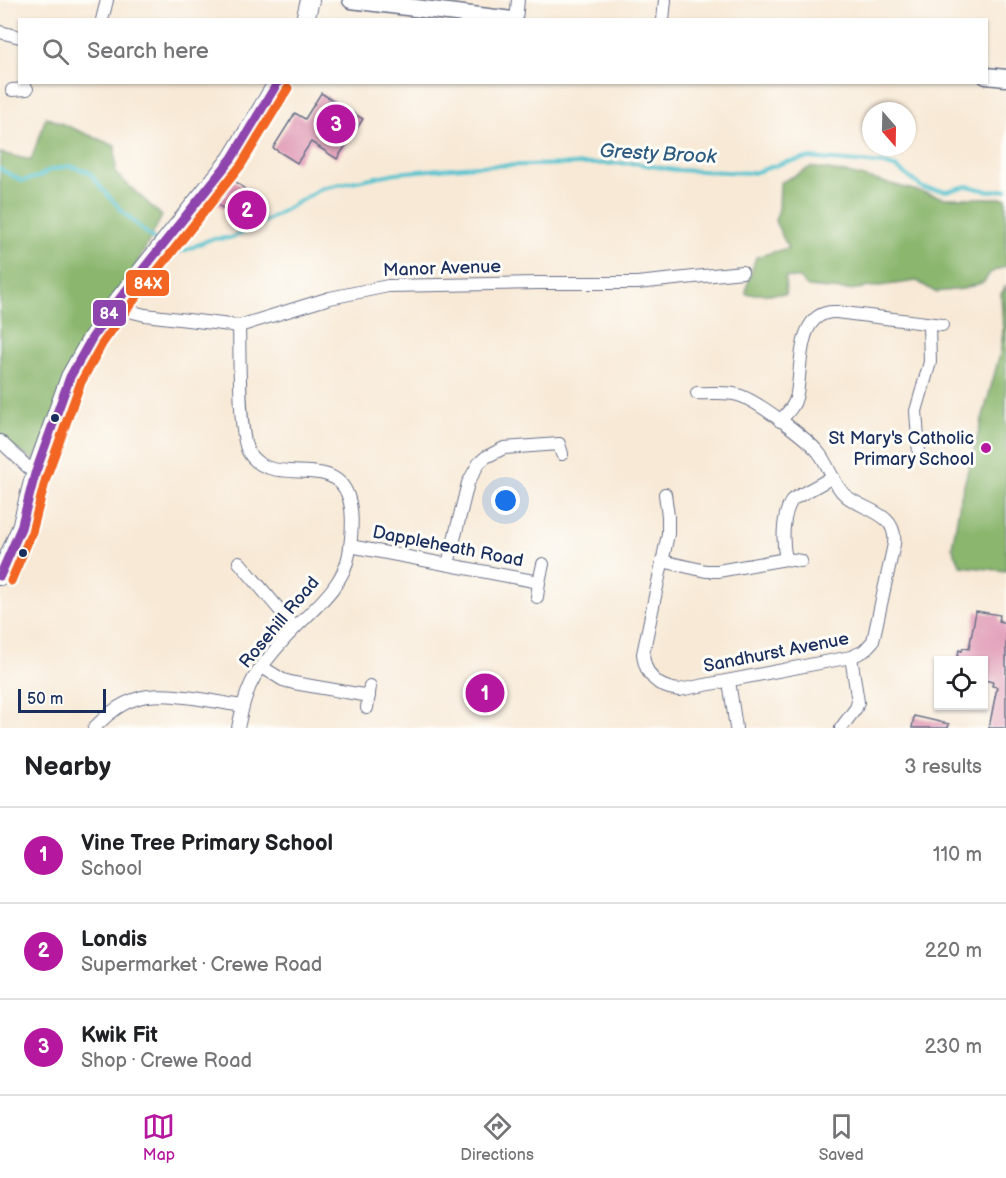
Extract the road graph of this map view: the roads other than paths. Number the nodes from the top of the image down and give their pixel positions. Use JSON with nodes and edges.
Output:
{"nodes":[{"id":1,"x":107,"y":0,"type":"edge"},
{"id":2,"x":310,"y":0,"type":"edge"},
{"id":3,"x":351,"y":0,"type":"edge"},
{"id":4,"x":518,"y":0,"type":"edge"},
{"id":5,"x":665,"y":0,"type":"edge"},
{"id":6,"x":102,"y":18,"type":"edge"},
{"id":7,"x":306,"y":18,"type":"edge"},
{"id":8,"x":498,"y":18,"type":"edge"},
{"id":9,"x":514,"y":18,"type":"edge"},
{"id":10,"x":663,"y":18,"type":"edge"},
{"id":11,"x":0,"y":32,"type":"edge"},
{"id":12,"x":18,"y":36,"type":"edge"},
{"id":13,"x":988,"y":76,"type":"edge"},
{"id":14,"x":1006,"y":78,"type":"edge"},
{"id":15,"x":277,"y":84,"type":"edge"},
{"id":16,"x":742,"y":272,"type":"dead end"},
{"id":17,"x":117,"y":302,"type":"junction"},
{"id":18,"x":239,"y":326,"type":"junction"},
{"id":19,"x":697,"y":393,"type":"dead end"},
{"id":20,"x":780,"y":421,"type":"junction"},
{"id":21,"x":0,"y":441,"type":"edge"},
{"id":22,"x":560,"y":444,"type":"dead end"},
{"id":23,"x":919,"y":453,"type":"dead end"},
{"id":24,"x":35,"y":474,"type":"junction"},
{"id":25,"x":833,"y":477,"type":"junction"},
{"id":26,"x":664,"y":494,"type":"dead end"},
{"id":27,"x":350,"y":546,"type":"junction"},
{"id":28,"x":786,"y":559,"type":"junction"},
{"id":29,"x":662,"y":561,"type":"junction"},
{"id":30,"x":801,"y":561,"type":"dead end"},
{"id":31,"x":448,"y":564,"type":"junction"},
{"id":32,"x":543,"y":564,"type":"dead end"},
{"id":33,"x":241,"y":571,"type":"dead end"},
{"id":34,"x":0,"y":576,"type":"edge"},
{"id":35,"x":539,"y":582,"type":"junction"},
{"id":36,"x":537,"y":597,"type":"dead end"},
{"id":37,"x":295,"y":628,"type":"junction"},
{"id":38,"x":851,"y":657,"type":"junction"},
{"id":39,"x":262,"y":668,"type":"junction"},
{"id":40,"x":729,"y":681,"type":"junction"},
{"id":41,"x":369,"y":697,"type":"dead end"},
{"id":42,"x":242,"y":706,"type":"junction"},
{"id":43,"x":94,"y":728,"type":"edge"},
{"id":44,"x":238,"y":728,"type":"edge"},
{"id":45,"x":736,"y":728,"type":"edge"},
{"id":46,"x":841,"y":728,"type":"edge"}],
"edges":[{"from":1,"to":6,"type":"street"},
{"from":2,"to":7,"type":"main road"},
{"from":3,"to":8,"type":"street"},
{"from":4,"to":9,"type":"street"},
{"from":5,"to":10,"type":"street"},
{"from":11,"to":12,"type":"street"},
{"from":13,"to":14,"type":"street"},
{"from":15,"to":17,"type":"main road"},
{"from":16,"to":18,"type":"street","name":"Manor Avenue"},
{"from":17,"to":18,"type":"street","name":"Manor Avenue"},
{"from":17,"to":24,"type":"main road"},
{"from":18,"to":27,"type":"street","name":"Rosehill Road"},
{"from":19,"to":20,"type":"street","name":"Sandhurst Avenue"},
{"from":20,"to":23,"type":"street"},
{"from":20,"to":25,"type":"street","name":"Sandhurst Avenue"},
{"from":21,"to":24,"type":"street"},
{"from":22,"to":31,"type":"street"},
{"from":24,"to":34,"type":"main road"},
{"from":25,"to":28,"type":"street"},
{"from":25,"to":38,"type":"street","name":"Sandhurst Avenue"},
{"from":26,"to":29,"type":"street","name":"Sandhurst Avenue"},
{"from":27,"to":31,"type":"street","name":"Dappleheath Road"},
{"from":27,"to":37,"type":"street","name":"Rosehill Road"},
{"from":28,"to":29,"type":"street"},
{"from":28,"to":30,"type":"street"},
{"from":29,"to":40,"type":"street","name":"Sandhurst Avenue"},
{"from":31,"to":35,"type":"street","name":"Dappleheath Road"},
{"from":32,"to":35,"type":"street","name":"Dappleheath Road"},
{"from":33,"to":37,"type":"street"},
{"from":35,"to":36,"type":"street","name":"Dappleheath Road"},
{"from":37,"to":39,"type":"street","name":"Rosehill Road"},
{"from":38,"to":40,"type":"street","name":"Sandhurst Avenue"},
{"from":38,"to":46,"type":"street"},
{"from":39,"to":41,"type":"street"},
{"from":39,"to":42,"type":"street","name":"Rosehill Road"},
{"from":40,"to":45,"type":"street"},
{"from":42,"to":43,"type":"street"},
{"from":42,"to":44,"type":"street","name":"Rosehill Road"}]}
